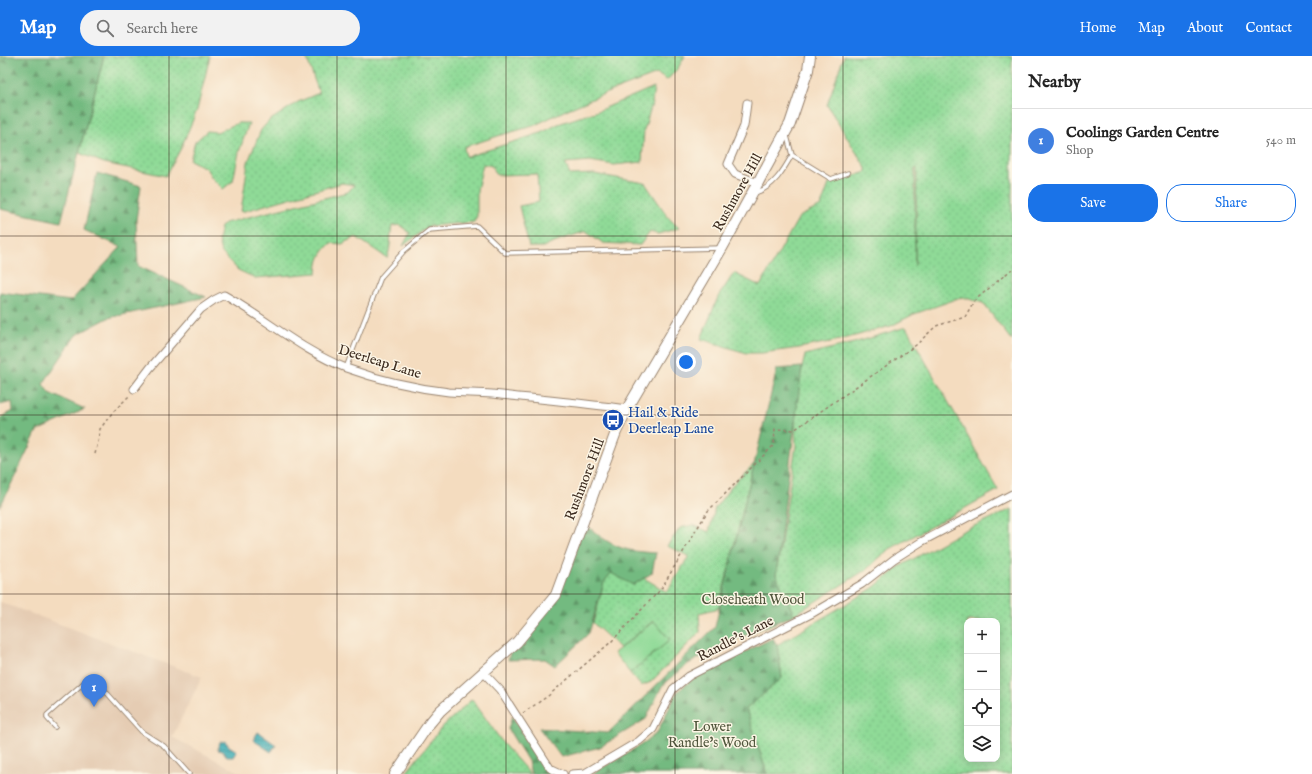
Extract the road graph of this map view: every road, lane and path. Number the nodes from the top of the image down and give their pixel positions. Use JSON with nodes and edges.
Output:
{"nodes":[{"id":1,"x":810,"y":56,"type":"edge"},
{"id":2,"x":747,"y":103,"type":"dead end"},
{"id":3,"x":786,"y":131,"type":"junction"},
{"id":4,"x":792,"y":155,"type":"junction"},
{"id":5,"x":848,"y":172,"type":"dead end"},
{"id":6,"x":758,"y":183,"type":"junction"},
{"id":7,"x":752,"y":194,"type":"junction"},
{"id":8,"x":722,"y":248,"type":"junction"},
{"id":9,"x":1012,"y":269,"type":"edge"},
{"id":10,"x":346,"y":368,"type":"junction"},
{"id":11,"x":134,"y":389,"type":"joint"},
{"id":12,"x":628,"y":410,"type":"junction"},
{"id":13,"x":95,"y":454,"type":"dead end"},
{"id":14,"x":1012,"y":494,"type":"edge"},
{"id":15,"x":484,"y":673,"type":"junction"},
{"id":16,"x":517,"y":717,"type":"junction"},
{"id":17,"x":55,"y":727,"type":"dead end"},
{"id":18,"x":189,"y":774,"type":"edge"},
{"id":19,"x":395,"y":774,"type":"edge"},
{"id":20,"x":563,"y":774,"type":"edge"},
{"id":21,"x":572,"y":774,"type":"edge"}],
"edges":[{"from":1,"to":3,"type":"street","name":"Rushmore Hill"},
{"from":2,"to":6,"type":"street"},
{"from":3,"to":4,"type":"lane"},
{"from":3,"to":6,"type":"street","name":"Rushmore Hill"},
{"from":4,"to":5,"type":"lane"},
{"from":4,"to":7,"type":"lane"},
{"from":6,"to":7,"type":"street","name":"Rushmore Hill"},
{"from":7,"to":8,"type":"street","name":"Rushmore Hill"},
{"from":8,"to":10,"type":"lane"},
{"from":8,"to":12,"type":"street","name":"Rushmore Hill"},
{"from":9,"to":16,"type":"path"},
{"from":10,"to":11,"type":"street","name":"Deerleap Lane"},
{"from":10,"to":12,"type":"street","name":"Deerleap Lane"},
{"from":11,"to":13,"type":"path"},
{"from":12,"to":15,"type":"street","name":"Rushmore Hill"},
{"from":14,"to":21,"type":"street","name":"Randle's Lane"},
{"from":15,"to":16,"type":"street"},
{"from":15,"to":19,"type":"street","name":"Rushmore Hill"},
{"from":16,"to":20,"type":"street"},
{"from":17,"to":18,"type":"lane"}]}
